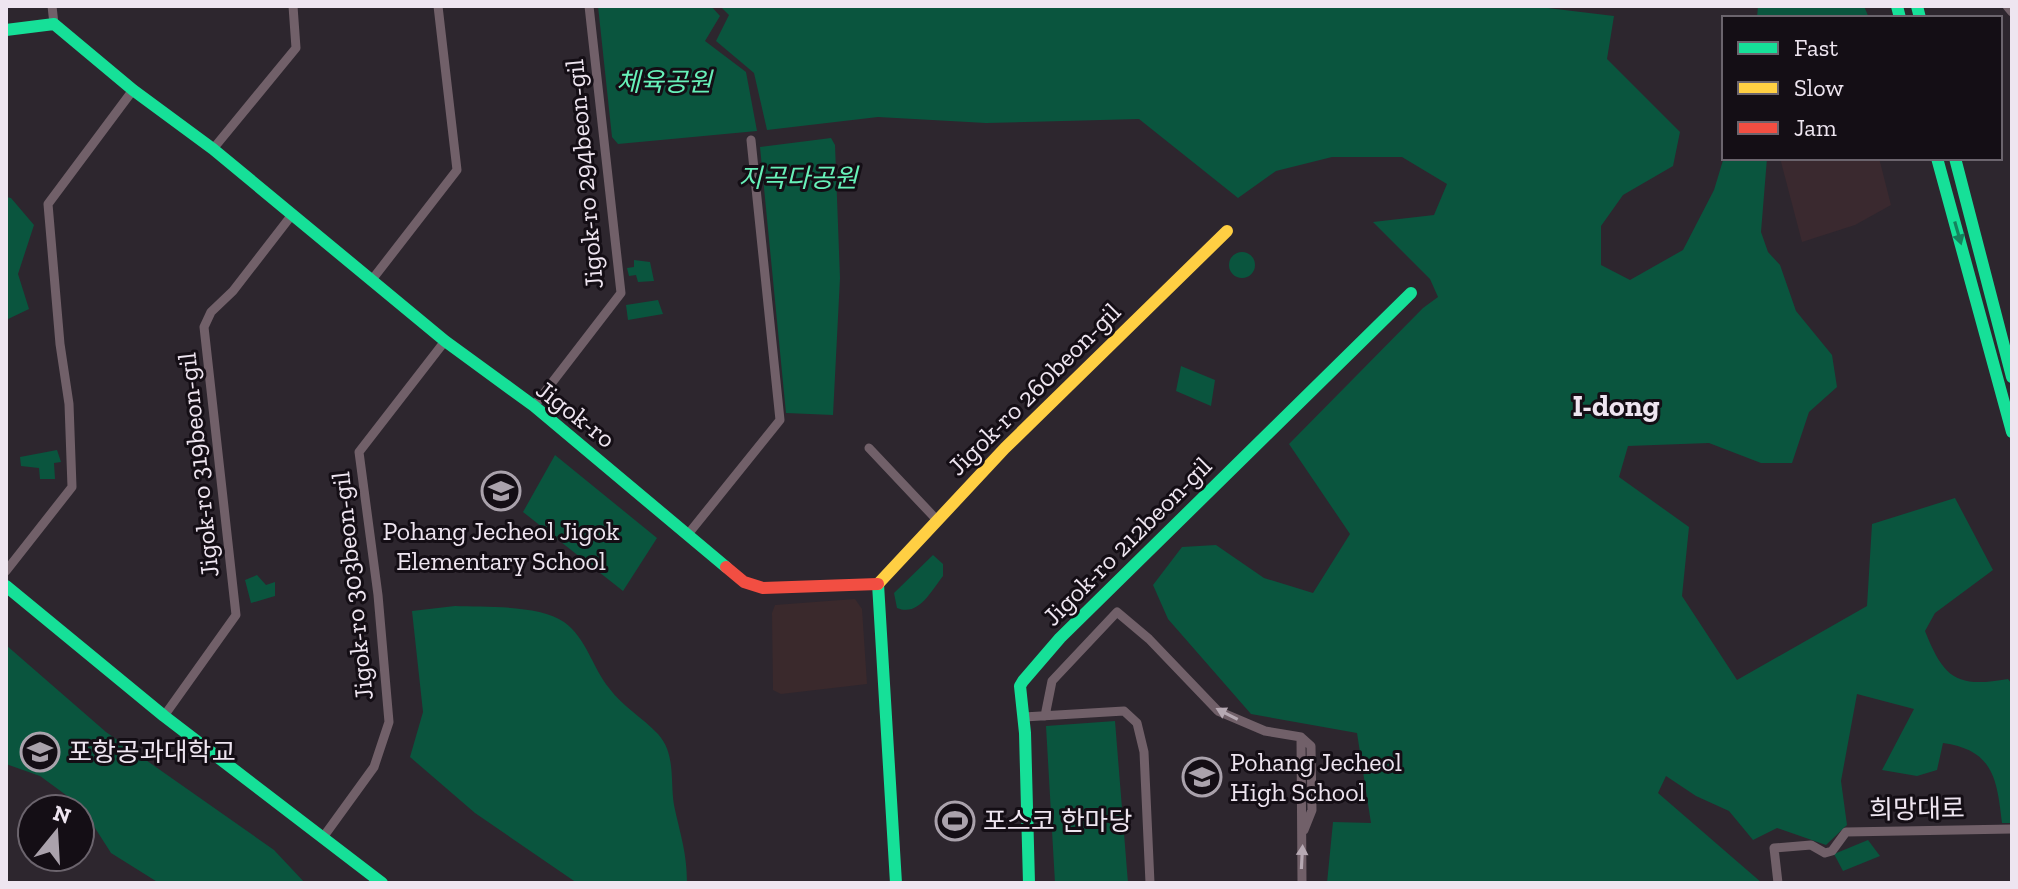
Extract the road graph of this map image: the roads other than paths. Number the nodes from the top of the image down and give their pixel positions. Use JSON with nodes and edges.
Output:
{"nodes":[{"id":1,"x":52,"y":6,"type":"edge"},
{"id":2,"x":293,"y":6,"type":"edge"},
{"id":3,"x":438,"y":6,"type":"edge"},
{"id":4,"x":589,"y":6,"type":"edge"},
{"id":5,"x":2007,"y":6,"type":"edge"},
{"id":6,"x":2012,"y":12,"type":"edge"},
{"id":7,"x":54,"y":24,"type":"junction"},
{"id":8,"x":6,"y":30,"type":"edge"},
{"id":9,"x":133,"y":90,"type":"junction"},
{"id":10,"x":751,"y":140,"type":"dead end"},
{"id":11,"x":213,"y":149,"type":"junction"},
{"id":12,"x":1938,"y":160,"type":"edge"},
{"id":13,"x":1956,"y":160,"type":"edge"},
{"id":14,"x":291,"y":216,"type":"junction"},
{"id":15,"x":1227,"y":231,"type":"dead end"},
{"id":16,"x":371,"y":281,"type":"junction"},
{"id":17,"x":1411,"y":293,"type":"dead end"},
{"id":18,"x":445,"y":341,"type":"junction"},
{"id":19,"x":2012,"y":377,"type":"edge"},
{"id":20,"x":534,"y":406,"type":"junction"},
{"id":21,"x":2012,"y":432,"type":"edge"},
{"id":22,"x":869,"y":448,"type":"dead end"},
{"id":23,"x":936,"y":519,"type":"junction"},
{"id":24,"x":689,"y":533,"type":"junction"},
{"id":25,"x":6,"y":571,"type":"edge"},
{"id":26,"x":878,"y":584,"type":"junction"},
{"id":27,"x":6,"y":586,"type":"edge"},
{"id":28,"x":164,"y":716,"type":"junction"},
{"id":29,"x":1045,"y":716,"type":"junction"},
{"id":30,"x":1024,"y":717,"type":"junction"},
{"id":31,"x":2012,"y":829,"type":"edge"},
{"id":32,"x":324,"y":836,"type":"junction"},
{"id":33,"x":382,"y":883,"type":"edge"},
{"id":34,"x":896,"y":883,"type":"edge"},
{"id":35,"x":1029,"y":883,"type":"edge"},
{"id":36,"x":1150,"y":883,"type":"edge"},
{"id":37,"x":1302,"y":883,"type":"edge"},
{"id":38,"x":1778,"y":883,"type":"edge"}],
"edges":[{"from":1,"to":7,"type":"street"},
{"from":2,"to":11,"type":"street"},
{"from":3,"to":16,"type":"street"},
{"from":4,"to":20,"type":"street","name":"Jigok-ro 294beon-gil"},
{"from":5,"to":6,"type":"street"},
{"from":7,"to":8,"type":"main road"},
{"from":7,"to":9,"type":"main road","name":"Jigok-ro"},
{"from":9,"to":11,"type":"main road","name":"Jigok-ro"},
{"from":9,"to":25,"type":"street"},
{"from":10,"to":24,"type":"street"},
{"from":11,"to":14,"type":"main road","name":"Jigok-ro"},
{"from":12,"to":21,"type":"main road","one_way":true},
{"from":13,"to":19,"type":"main road"},
{"from":14,"to":16,"type":"main road","name":"Jigok-ro"},
{"from":14,"to":28,"type":"street","name":"Jigok-ro 319beon-gil"},
{"from":15,"to":23,"type":"main road","name":"Jigok-ro 260beon-gil"},
{"from":16,"to":18,"type":"main road","name":"Jigok-ro"},
{"from":17,"to":30,"type":"main road","name":"Jigok-ro 212beon-gil"},
{"from":18,"to":20,"type":"main road","name":"Jigok-ro"},
{"from":18,"to":32,"type":"street","name":"Jigok-ro 303beon-gil"},
{"from":20,"to":24,"type":"main road","name":"Jigok-ro"},
{"from":22,"to":23,"type":"street"},
{"from":23,"to":26,"type":"main road","name":"Jigok-ro 260beon-gil"},
{"from":24,"to":26,"type":"main road","name":"Jigok-ro"},
{"from":26,"to":34,"type":"main road"},
{"from":27,"to":28,"type":"main road"},
{"from":28,"to":32,"type":"main road"},
{"from":29,"to":30,"type":"street"},
{"from":29,"to":36,"type":"street"},
{"from":37,"to":29,"type":"street","one_way":true},
{"from":30,"to":35,"type":"main road","name":"Jigok-ro 212beon-gil"},
{"from":31,"to":38,"type":"street","name":"희망대로"},
{"from":32,"to":33,"type":"main road"}]}
